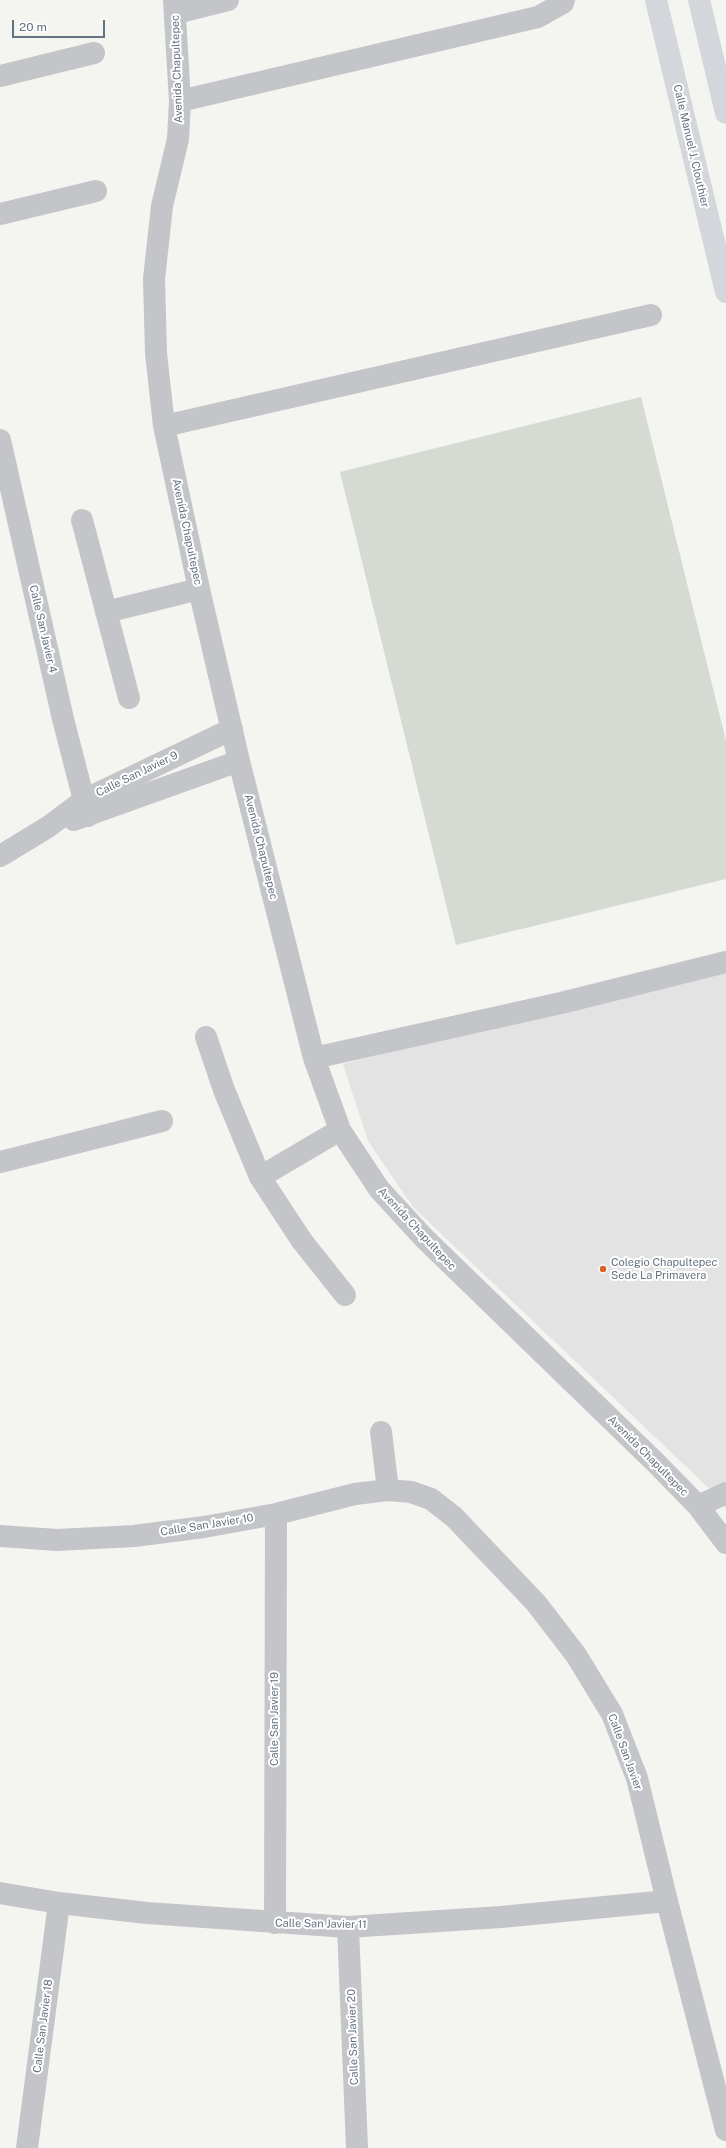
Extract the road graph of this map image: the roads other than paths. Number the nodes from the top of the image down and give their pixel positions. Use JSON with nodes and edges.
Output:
{"nodes":[{"id":1,"x":228,"y":0,"type":"edge"},
{"id":2,"x":564,"y":0,"type":"edge"},
{"id":3,"x":656,"y":0,"type":"edge"},
{"id":4,"x":699,"y":0,"type":"edge"},
{"id":5,"x":175,"y":6,"type":"edge"},
{"id":6,"x":94,"y":53,"type":"dead end"},
{"id":7,"x":0,"y":76,"type":"edge"},
{"id":8,"x":180,"y":101,"type":"junction"},
{"id":9,"x":726,"y":113,"type":"edge"},
{"id":10,"x":96,"y":191,"type":"dead end"},
{"id":11,"x":0,"y":214,"type":"edge"},
{"id":12,"x":726,"y":292,"type":"edge"},
{"id":13,"x":651,"y":315,"type":"dead end"},
{"id":14,"x":164,"y":426,"type":"junction"},
{"id":15,"x":0,"y":440,"type":"edge"},
{"id":16,"x":82,"y":520,"type":"dead end"},
{"id":17,"x":199,"y":589,"type":"junction"},
{"id":18,"x":106,"y":612,"type":"junction"},
{"id":19,"x":128,"y":698,"type":"dead end"},
{"id":20,"x":232,"y":729,"type":"junction"},
{"id":21,"x":239,"y":761,"type":"junction"},
{"id":22,"x":86,"y":808,"type":"junction"},
{"id":23,"x":0,"y":856,"type":"edge"},
{"id":24,"x":726,"y":962,"type":"edge"},
{"id":25,"x":206,"y":1037,"type":"dead end"},
{"id":26,"x":314,"y":1058,"type":"junction"},
{"id":27,"x":162,"y":1121,"type":"dead end"},
{"id":28,"x":340,"y":1130,"type":"junction"},
{"id":29,"x":0,"y":1162,"type":"edge"},
{"id":30,"x":260,"y":1177,"type":"junction"},
{"id":31,"x":345,"y":1295,"type":"dead end"},
{"id":32,"x":381,"y":1432,"type":"dead end"},
{"id":33,"x":388,"y":1490,"type":"junction"},
{"id":34,"x":411,"y":1492,"type":"joint"},
{"id":35,"x":726,"y":1492,"type":"edge"},
{"id":36,"x":698,"y":1506,"type":"junction"},
{"id":37,"x":276,"y":1514,"type":"junction"},
{"id":38,"x":0,"y":1536,"type":"edge"},
{"id":39,"x":726,"y":1543,"type":"edge"},
{"id":40,"x":0,"y":1892,"type":"edge"},
{"id":41,"x":667,"y":1901,"type":"junction"},
{"id":42,"x":59,"y":1903,"type":"junction"},
{"id":43,"x":275,"y":1923,"type":"junction"},
{"id":44,"x":348,"y":1927,"type":"junction"},
{"id":45,"x":726,"y":2130,"type":"edge"},
{"id":46,"x":27,"y":2148,"type":"edge"},
{"id":47,"x":357,"y":2148,"type":"edge"}],
"edges":[{"from":1,"to":5,"type":"street"},
{"from":2,"to":8,"type":"street"},
{"from":3,"to":12,"type":"main road","name":"Calle Manuel J. Clouthier"},
{"from":4,"to":9,"type":"main road"},
{"from":5,"to":8,"type":"street","name":"Avenida Chapultepec"},
{"from":6,"to":7,"type":"street"},
{"from":8,"to":14,"type":"street","name":"Avenida Chapultepec"},
{"from":10,"to":11,"type":"street"},
{"from":13,"to":14,"type":"street"},
{"from":14,"to":17,"type":"street","name":"Avenida Chapultepec"},
{"from":15,"to":22,"type":"street","name":"Calle San Javier 4"},
{"from":16,"to":18,"type":"street"},
{"from":17,"to":18,"type":"street"},
{"from":17,"to":20,"type":"street","name":"Avenida Chapultepec"},
{"from":18,"to":19,"type":"street"},
{"from":20,"to":21,"type":"street","name":"Avenida Chapultepec"},
{"from":20,"to":22,"type":"street","name":"Calle San Javier 9"},
{"from":21,"to":22,"type":"street","name":"Calle San Javier 9"},
{"from":21,"to":26,"type":"street","name":"Avenida Chapultepec"},
{"from":22,"to":23,"type":"street","name":"Calle San Javier 9"},
{"from":24,"to":26,"type":"street"},
{"from":25,"to":30,"type":"street"},
{"from":26,"to":28,"type":"street","name":"Avenida Chapultepec"},
{"from":27,"to":29,"type":"street"},
{"from":28,"to":30,"type":"street"},
{"from":28,"to":36,"type":"street","name":"Avenida Chapultepec"},
{"from":30,"to":31,"type":"street"},
{"from":32,"to":33,"type":"street"},
{"from":33,"to":34,"type":"street","name":"Calle San Javier 10"},
{"from":33,"to":37,"type":"street","name":"Calle San Javier 10"},
{"from":34,"to":41,"type":"street","name":"Calle San Javier"},
{"from":35,"to":36,"type":"street"},
{"from":36,"to":39,"type":"street","name":"Avenida Chapultepec"},
{"from":37,"to":38,"type":"street","name":"Calle San Javier 10"},
{"from":37,"to":43,"type":"street","name":"Calle San Javier 19"},
{"from":40,"to":42,"type":"street","name":"Calle San Javier 11"},
{"from":41,"to":44,"type":"street","name":"Calle San Javier 11"},
{"from":41,"to":45,"type":"street","name":"Calle San Javier"},
{"from":42,"to":43,"type":"street","name":"Calle San Javier 11"},
{"from":42,"to":46,"type":"street","name":"Calle San Javier 18"},
{"from":43,"to":44,"type":"street","name":"Calle San Javier 11"},
{"from":44,"to":47,"type":"street","name":"Calle San Javier 20"}]}
